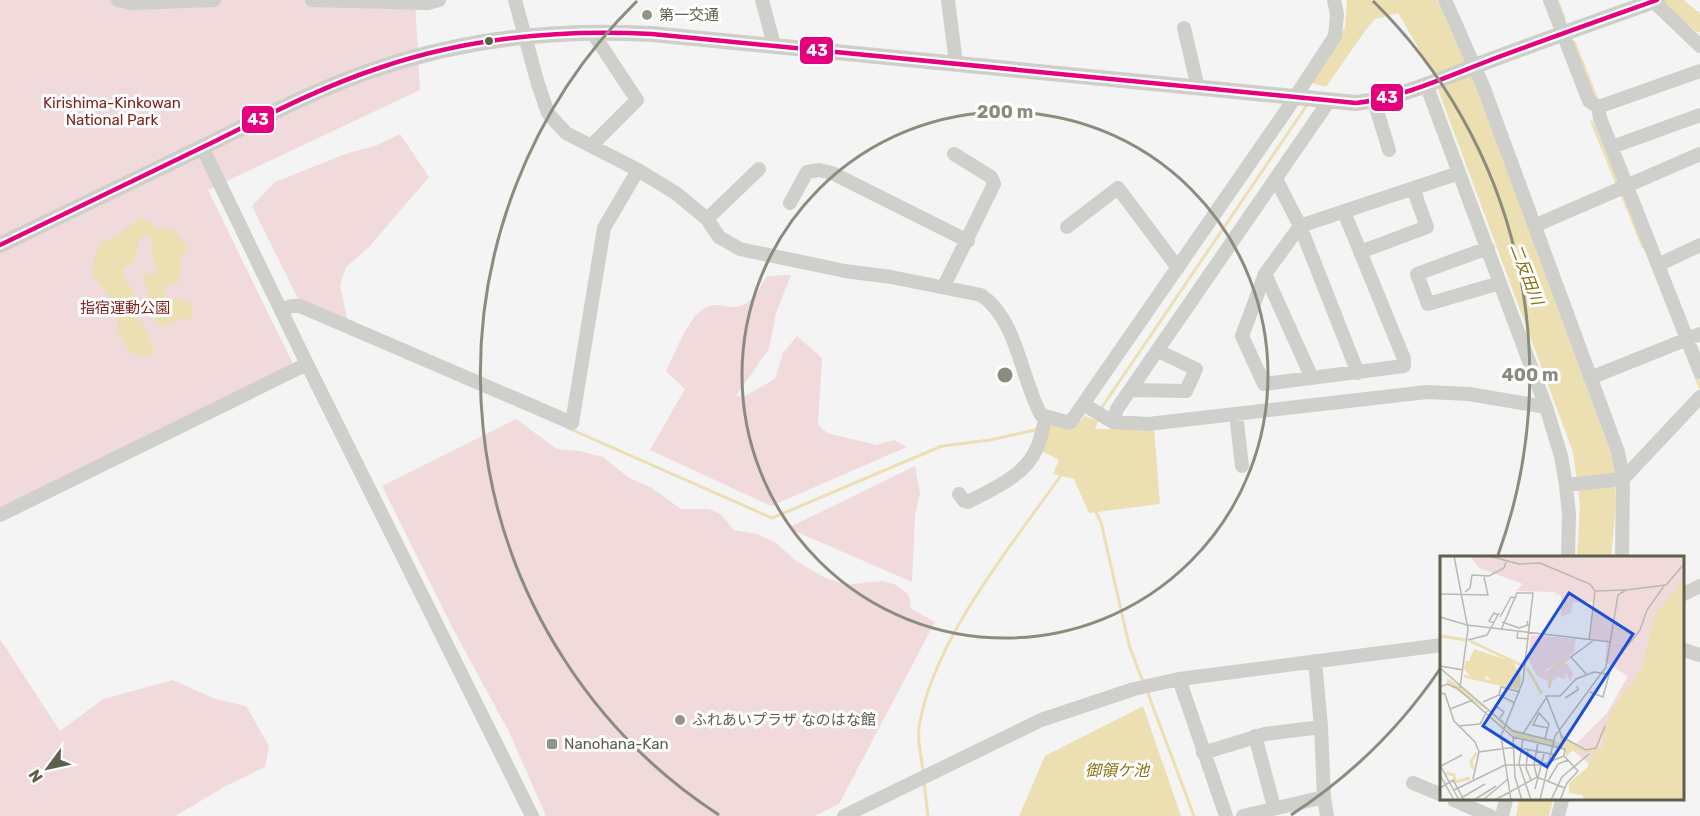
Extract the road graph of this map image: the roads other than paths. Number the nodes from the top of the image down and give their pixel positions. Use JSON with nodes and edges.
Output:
{"nodes":[{"id":1,"x":118,"y":0,"type":"edge"},
{"id":2,"x":214,"y":0,"type":"edge"},
{"id":3,"x":312,"y":0,"type":"edge"},
{"id":4,"x":439,"y":0,"type":"edge"},
{"id":5,"x":515,"y":0,"type":"edge"},
{"id":6,"x":762,"y":0,"type":"edge"},
{"id":7,"x":948,"y":0,"type":"edge"},
{"id":8,"x":1334,"y":0,"type":"edge"},
{"id":9,"x":1445,"y":0,"type":"edge"},
{"id":10,"x":1550,"y":0,"type":"edge"},
{"id":11,"x":1654,"y":0,"type":"edge"},
{"id":12,"x":1184,"y":28,"type":"dead end"},
{"id":13,"x":592,"y":32,"type":"junction"},
{"id":14,"x":1563,"y":32,"type":"junction"},
{"id":15,"x":525,"y":36,"type":"junction"},
{"id":16,"x":774,"y":45,"type":"junction"},
{"id":17,"x":1700,"y":46,"type":"edge"},
{"id":18,"x":956,"y":63,"type":"junction"},
{"id":19,"x":1472,"y":67,"type":"junction"},
{"id":20,"x":1700,"y":71,"type":"edge"},
{"id":21,"x":1426,"y":84,"type":"junction"},
{"id":22,"x":1198,"y":88,"type":"junction"},
{"id":23,"x":1295,"y":96,"type":"junction"},
{"id":24,"x":1329,"y":101,"type":"junction"},
{"id":25,"x":1374,"y":101,"type":"junction"},
{"id":26,"x":1598,"y":107,"type":"junction"},
{"id":27,"x":1700,"y":115,"type":"edge"},
{"id":28,"x":592,"y":145,"type":"junction"},
{"id":29,"x":202,"y":147,"type":"junction"},
{"id":30,"x":1612,"y":147,"type":"junction"},
{"id":31,"x":1389,"y":150,"type":"dead end"},
{"id":32,"x":954,"y":154,"type":"dead end"},
{"id":33,"x":1700,"y":154,"type":"edge"},
{"id":34,"x":759,"y":169,"type":"dead end"},
{"id":35,"x":638,"y":170,"type":"junction"},
{"id":36,"x":1459,"y":173,"type":"junction"},
{"id":37,"x":1276,"y":179,"type":"junction"},
{"id":38,"x":1413,"y":188,"type":"junction"},
{"id":39,"x":1623,"y":188,"type":"junction"},
{"id":40,"x":790,"y":203,"type":"dead end"},
{"id":41,"x":1344,"y":212,"type":"junction"},
{"id":42,"x":707,"y":219,"type":"junction"},
{"id":43,"x":1300,"y":226,"type":"junction"},
{"id":44,"x":1534,"y":226,"type":"junction"},
{"id":45,"x":1067,"y":227,"type":"dead end"},
{"id":46,"x":968,"y":241,"type":"junction"},
{"id":47,"x":0,"y":245,"type":"edge"},
{"id":48,"x":1700,"y":245,"type":"edge"},
{"id":49,"x":1488,"y":248,"type":"junction"},
{"id":50,"x":1360,"y":252,"type":"junction"},
{"id":51,"x":1658,"y":265,"type":"junction"},
{"id":52,"x":1178,"y":268,"type":"junction"},
{"id":53,"x":1265,"y":274,"type":"junction"},
{"id":54,"x":1500,"y":283,"type":"junction"},
{"id":55,"x":944,"y":286,"type":"junction"},
{"id":56,"x":281,"y":311,"type":"junction"},
{"id":57,"x":1688,"y":339,"type":"edge"},
{"id":58,"x":1158,"y":351,"type":"junction"},
{"id":59,"x":307,"y":364,"type":"junction"},
{"id":60,"x":1700,"y":372,"type":"edge"},
{"id":61,"x":1358,"y":373,"type":"junction"},
{"id":62,"x":1312,"y":378,"type":"junction"},
{"id":63,"x":1590,"y":378,"type":"junction"},
{"id":64,"x":1131,"y":390,"type":"junction"},
{"id":65,"x":1700,"y":397,"type":"edge"},
{"id":66,"x":1085,"y":406,"type":"junction"},
{"id":67,"x":1546,"y":407,"type":"junction"},
{"id":68,"x":1236,"y":414,"type":"junction"},
{"id":69,"x":1046,"y":417,"type":"junction"},
{"id":70,"x":1109,"y":421,"type":"junction"},
{"id":71,"x":1242,"y":466,"type":"dead end"},
{"id":72,"x":1623,"y":479,"type":"junction"},
{"id":73,"x":1566,"y":485,"type":"junction"},
{"id":74,"x":959,"y":494,"type":"dead end"},
{"id":75,"x":0,"y":515,"type":"edge"},
{"id":76,"x":1568,"y":556,"type":"edge"},
{"id":77,"x":1622,"y":556,"type":"edge"},
{"id":78,"x":1700,"y":585,"type":"edge"},
{"id":79,"x":1685,"y":593,"type":"edge"},
{"id":80,"x":1440,"y":645,"type":"edge"},
{"id":81,"x":1685,"y":651,"type":"edge"},
{"id":82,"x":1700,"y":655,"type":"edge"},
{"id":83,"x":1315,"y":661,"type":"junction"},
{"id":84,"x":1179,"y":679,"type":"junction"},
{"id":85,"x":1321,"y":727,"type":"junction"},
{"id":86,"x":1255,"y":736,"type":"junction"},
{"id":87,"x":1203,"y":753,"type":"junction"},
{"id":88,"x":1413,"y":783,"type":"dead end"},
{"id":89,"x":1440,"y":794,"type":"edge"},
{"id":90,"x":1324,"y":797,"type":"junction"},
{"id":91,"x":1456,"y":801,"type":"edge"},
{"id":92,"x":1506,"y":801,"type":"edge"},
{"id":93,"x":1562,"y":801,"type":"edge"},
{"id":94,"x":1274,"y":807,"type":"junction"},
{"id":95,"x":532,"y":816,"type":"edge"},
{"id":96,"x":844,"y":816,"type":"edge"},
{"id":97,"x":1226,"y":816,"type":"edge"},
{"id":98,"x":1243,"y":816,"type":"edge"},
{"id":99,"x":1327,"y":816,"type":"edge"},
{"id":100,"x":1490,"y":816,"type":"edge"},
{"id":101,"x":1502,"y":816,"type":"edge"},
{"id":102,"x":1558,"y":816,"type":"edge"}],
"edges":[{"from":1,"to":2,"type":"street"},
{"from":3,"to":4,"type":"street"},
{"from":5,"to":15,"type":"street"},
{"from":6,"to":16,"type":"street"},
{"from":7,"to":18,"type":"street"},
{"from":8,"to":23,"type":"street"},
{"from":9,"to":19,"type":"street"},
{"from":10,"to":14,"type":"street"},
{"from":11,"to":14,"type":"main road"},
{"from":11,"to":17,"type":"street"},
{"from":12,"to":22,"type":"street"},
{"from":13,"to":15,"type":"main road"},
{"from":13,"to":16,"type":"main road"},
{"from":13,"to":28,"type":"street"},
{"from":14,"to":19,"type":"main road"},
{"from":14,"to":26,"type":"street"},
{"from":15,"to":28,"type":"street"},
{"from":15,"to":29,"type":"main road"},
{"from":16,"to":18,"type":"main road"},
{"from":18,"to":22,"type":"main road"},
{"from":19,"to":21,"type":"main road"},
{"from":19,"to":44,"type":"street"},
{"from":20,"to":26,"type":"street"},
{"from":21,"to":25,"type":"main road"},
{"from":21,"to":36,"type":"street"},
{"from":22,"to":23,"type":"main road"},
{"from":23,"to":24,"type":"main road"},
{"from":23,"to":52,"type":"street"},
{"from":24,"to":25,"type":"main road"},
{"from":24,"to":37,"type":"street"},
{"from":25,"to":31,"type":"street"},
{"from":26,"to":30,"type":"street"},
{"from":27,"to":30,"type":"street"},
{"from":28,"to":35,"type":"street"},
{"from":29,"to":47,"type":"main road"},
{"from":29,"to":56,"type":"street"},
{"from":30,"to":39,"type":"street"},
{"from":32,"to":46,"type":"street"},
{"from":33,"to":39,"type":"street"},
{"from":34,"to":42,"type":"street"},
{"from":35,"to":42,"type":"street"},
{"from":35,"to":56,"type":"street"},
{"from":36,"to":38,"type":"street"},
{"from":36,"to":49,"type":"street"},
{"from":37,"to":43,"type":"street"},
{"from":37,"to":58,"type":"street"},
{"from":38,"to":41,"type":"street"},
{"from":38,"to":50,"type":"street"},
{"from":39,"to":44,"type":"street"},
{"from":39,"to":51,"type":"street"},
{"from":40,"to":46,"type":"street"},
{"from":41,"to":43,"type":"street"},
{"from":41,"to":50,"type":"street"},
{"from":42,"to":55,"type":"street"},
{"from":43,"to":53,"type":"street"},
{"from":43,"to":61,"type":"street"},
{"from":44,"to":63,"type":"street"},
{"from":45,"to":52,"type":"street"},
{"from":46,"to":55,"type":"street"},
{"from":48,"to":51,"type":"street"},
{"from":49,"to":54,"type":"street"},
{"from":49,"to":54,"type":"street"},
{"from":50,"to":61,"type":"street"},
{"from":51,"to":57,"type":"street"},
{"from":52,"to":66,"type":"street"},
{"from":53,"to":62,"type":"street"},
{"from":53,"to":62,"type":"street"},
{"from":54,"to":67,"type":"street"},
{"from":55,"to":69,"type":"street"},
{"from":56,"to":59,"type":"street"},
{"from":57,"to":60,"type":"street"},
{"from":57,"to":63,"type":"street"},
{"from":58,"to":64,"type":"street"},
{"from":58,"to":64,"type":"street"},
{"from":59,"to":75,"type":"street"},
{"from":59,"to":95,"type":"street"},
{"from":61,"to":62,"type":"street"},
{"from":63,"to":72,"type":"street"},
{"from":64,"to":70,"type":"street"},
{"from":65,"to":72,"type":"street"},
{"from":66,"to":69,"type":"street"},
{"from":66,"to":70,"type":"street"},
{"from":67,"to":68,"type":"street"},
{"from":67,"to":73,"type":"street"},
{"from":68,"to":70,"type":"street"},
{"from":68,"to":71,"type":"street"},
{"from":69,"to":74,"type":"street"},
{"from":72,"to":73,"type":"street"},
{"from":72,"to":77,"type":"street"},
{"from":73,"to":76,"type":"street"},
{"from":78,"to":79,"type":"street"},
{"from":80,"to":83,"type":"street"},
{"from":81,"to":82,"type":"street"},
{"from":83,"to":84,"type":"street"},
{"from":83,"to":85,"type":"street"},
{"from":84,"to":87,"type":"street"},
{"from":84,"to":96,"type":"street"},
{"from":85,"to":86,"type":"street"},
{"from":85,"to":90,"type":"street"},
{"from":86,"to":87,"type":"street"},
{"from":86,"to":94,"type":"street"},
{"from":87,"to":97,"type":"street"},
{"from":88,"to":89,"type":"street"},
{"from":90,"to":94,"type":"street"},
{"from":90,"to":99,"type":"street"},
{"from":91,"to":100,"type":"street"},
{"from":92,"to":101,"type":"street"},
{"from":93,"to":102,"type":"street"},
{"from":94,"to":98,"type":"street"}]}
